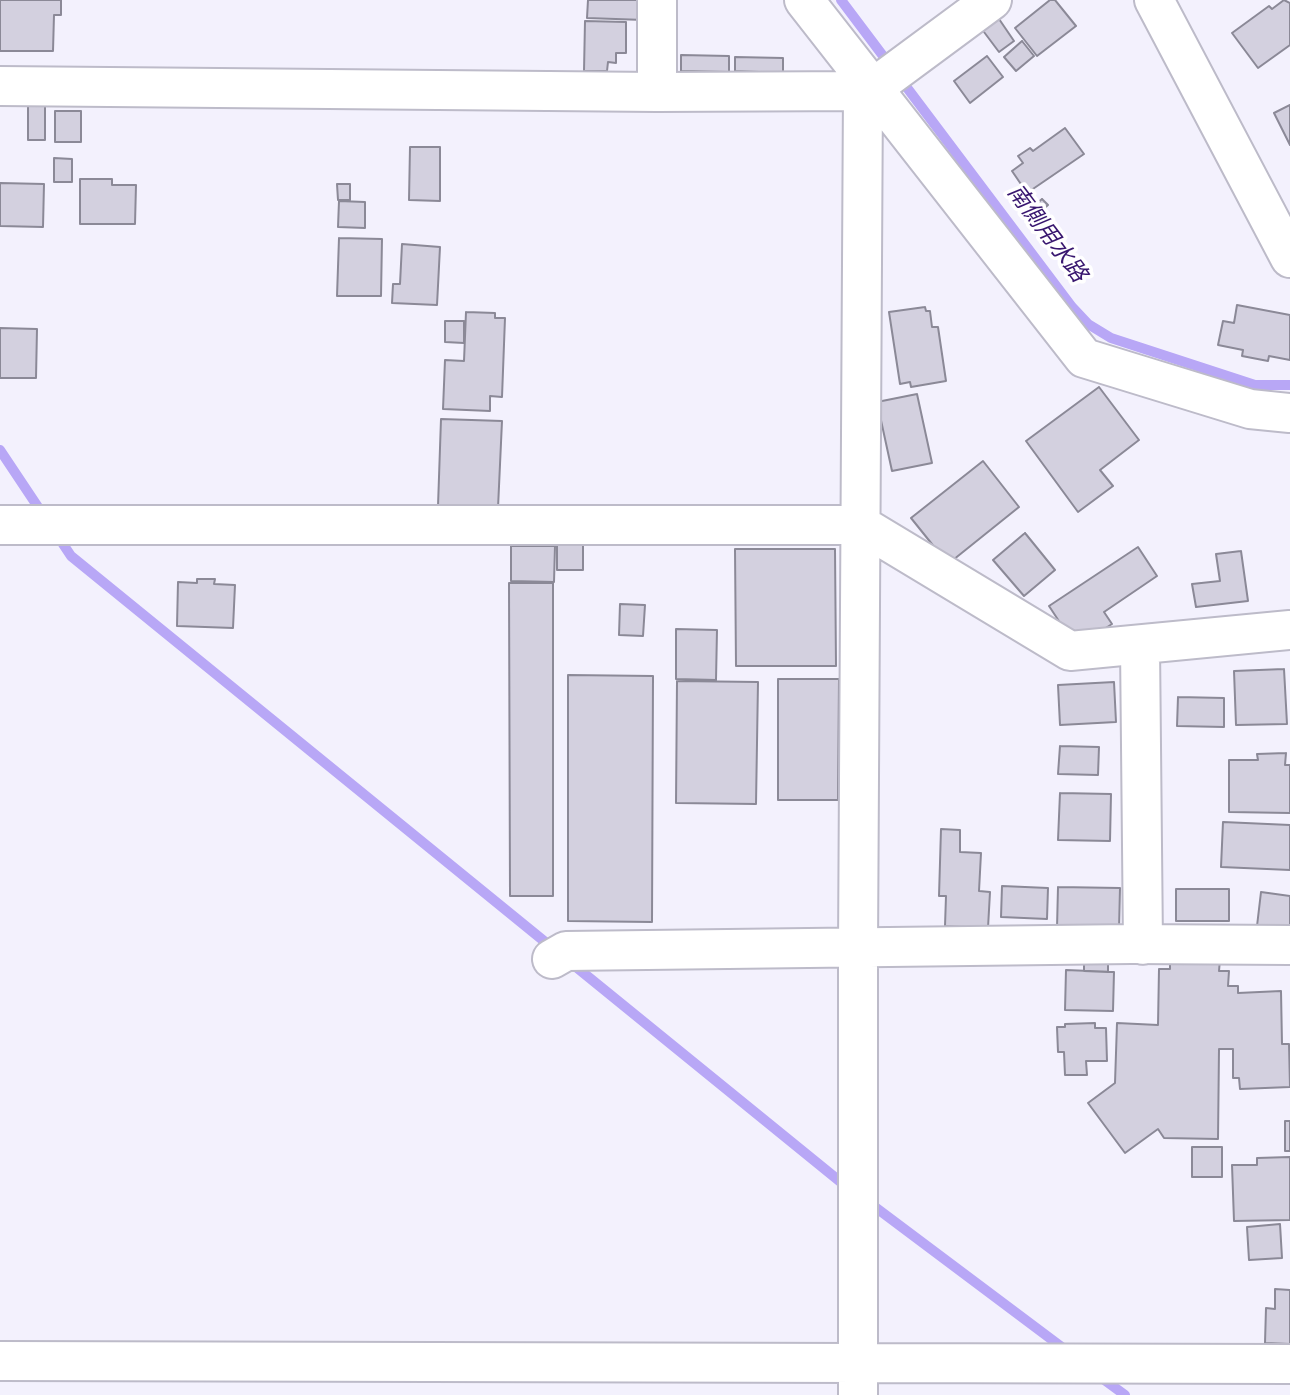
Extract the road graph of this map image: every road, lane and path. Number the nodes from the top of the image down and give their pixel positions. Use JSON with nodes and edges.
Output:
{"nodes":[{"id":1,"x":657,"y":0,"type":"edge"},
{"id":2,"x":804,"y":0,"type":"edge"},
{"id":3,"x":992,"y":0,"type":"edge"},
{"id":4,"x":1154,"y":0,"type":"edge"},
{"id":5,"x":883,"y":79,"type":"junction"},
{"id":6,"x":0,"y":86,"type":"edge"},
{"id":7,"x":657,"y":92,"type":"junction"},
{"id":8,"x":1290,"y":258,"type":"edge"},
{"id":9,"x":1290,"y":413,"type":"edge"},
{"id":10,"x":0,"y":525,"type":"edge"},
{"id":11,"x":861,"y":525,"type":"junction"},
{"id":12,"x":1290,"y":630,"type":"edge"},
{"id":13,"x":1140,"y":646,"type":"junction"},
{"id":14,"x":1143,"y":945,"type":"junction"},
{"id":15,"x":1290,"y":945,"type":"edge"},
{"id":16,"x":858,"y":947,"type":"junction"},
{"id":17,"x":552,"y":959,"type":"dead end"},
{"id":18,"x":0,"y":1361,"type":"edge"},
{"id":19,"x":1290,"y":1364,"type":"edge"},
{"id":20,"x":858,"y":1378,"type":"edge"}],
"edges":[{"from":1,"to":7,"type":"street"},
{"from":2,"to":5,"type":"street"},
{"from":3,"to":5,"type":"street"},
{"from":4,"to":8,"type":"street"},
{"from":5,"to":7,"type":"street"},
{"from":5,"to":9,"type":"street"},
{"from":5,"to":11,"type":"street"},
{"from":6,"to":7,"type":"street"},
{"from":10,"to":11,"type":"street"},
{"from":11,"to":13,"type":"street"},
{"from":11,"to":16,"type":"street"},
{"from":12,"to":13,"type":"street"},
{"from":13,"to":14,"type":"street"},
{"from":14,"to":15,"type":"street"},
{"from":14,"to":16,"type":"street"},
{"from":16,"to":17,"type":"street"},
{"from":16,"to":20,"type":"street"},
{"from":18,"to":20,"type":"street"},
{"from":19,"to":20,"type":"street"}]}
